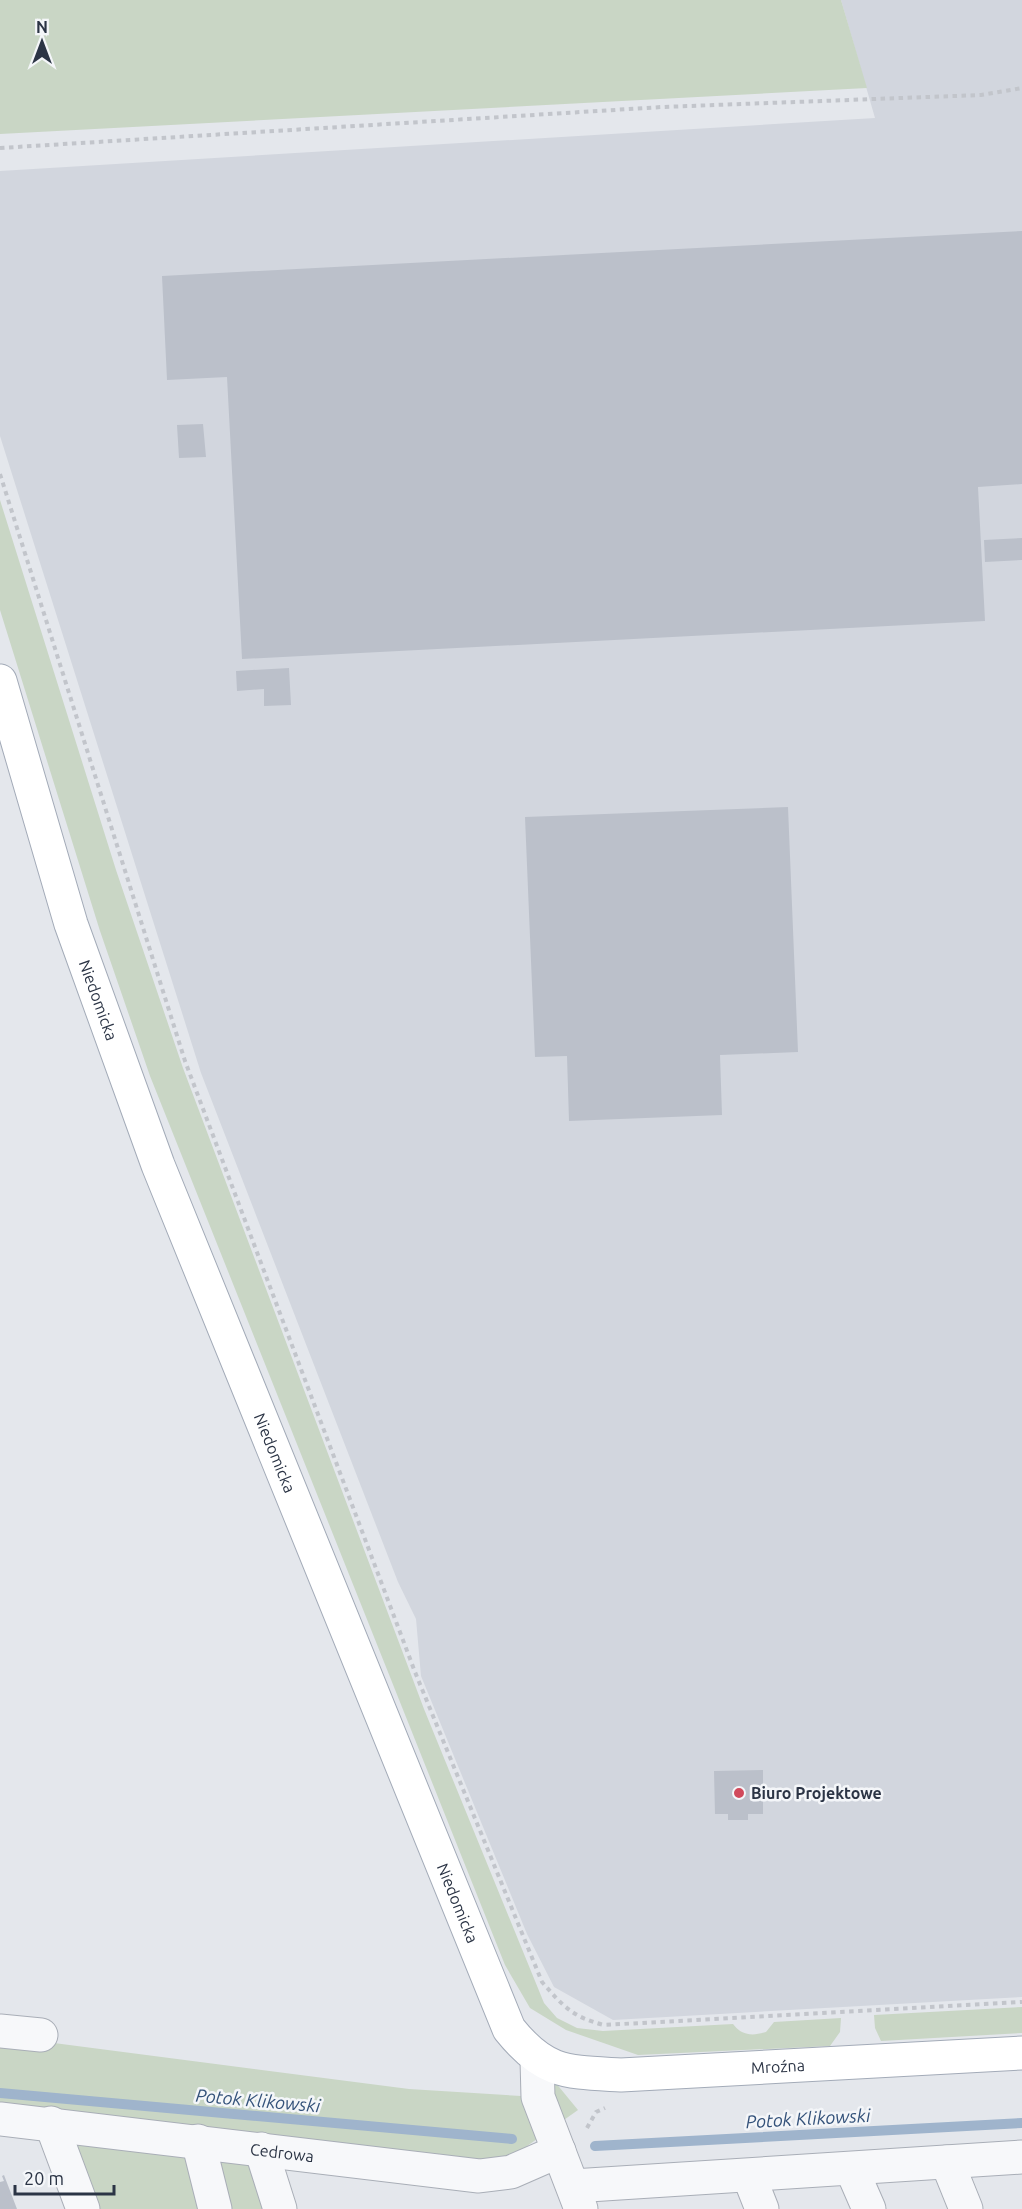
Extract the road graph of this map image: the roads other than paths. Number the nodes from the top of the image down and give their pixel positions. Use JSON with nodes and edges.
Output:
{"nodes":[{"id":1,"x":0,"y":681,"type":"edge"},
{"id":2,"x":0,"y":2031,"type":"edge"},
{"id":3,"x":41,"y":2035,"type":"dead end"},
{"id":4,"x":1022,"y":2053,"type":"edge"},
{"id":5,"x":537,"y":2060,"type":"junction"},
{"id":6,"x":0,"y":2118,"type":"edge"},
{"id":7,"x":51,"y":2123,"type":"junction"},
{"id":8,"x":198,"y":2141,"type":"junction"},
{"id":9,"x":261,"y":2149,"type":"junction"},
{"id":10,"x":559,"y":2151,"type":"junction"},
{"id":11,"x":1022,"y":2157,"type":"edge"},
{"id":12,"x":947,"y":2162,"type":"junction"},
{"id":13,"x":852,"y":2170,"type":"junction"},
{"id":14,"x":749,"y":2176,"type":"junction"},
{"id":15,"x":577,"y":2198,"type":"edge"},
{"id":16,"x":83,"y":2209,"type":"edge"},
{"id":17,"x":215,"y":2209,"type":"edge"},
{"id":18,"x":280,"y":2209,"type":"edge"},
{"id":19,"x":762,"y":2209,"type":"edge"},
{"id":20,"x":869,"y":2209,"type":"edge"},
{"id":21,"x":966,"y":2209,"type":"edge"}],
"edges":[{"from":1,"to":5,"type":"main road","name":"Niedomicka"},
{"from":2,"to":3,"type":"street"},
{"from":4,"to":5,"type":"main road","name":"Mroźna"},
{"from":5,"to":10,"type":"street"},
{"from":6,"to":7,"type":"street","name":"Cedrowa"},
{"from":7,"to":8,"type":"street","name":"Cedrowa"},
{"from":7,"to":16,"type":"street"},
{"from":8,"to":9,"type":"street","name":"Cedrowa"},
{"from":8,"to":17,"type":"street"},
{"from":9,"to":10,"type":"street","name":"Cedrowa"},
{"from":9,"to":18,"type":"street"},
{"from":10,"to":15,"type":"street"},
{"from":11,"to":12,"type":"street"},
{"from":12,"to":13,"type":"street"},
{"from":12,"to":21,"type":"street"},
{"from":13,"to":14,"type":"street"},
{"from":13,"to":20,"type":"street"},
{"from":14,"to":15,"type":"street"},
{"from":14,"to":19,"type":"street"}]}
